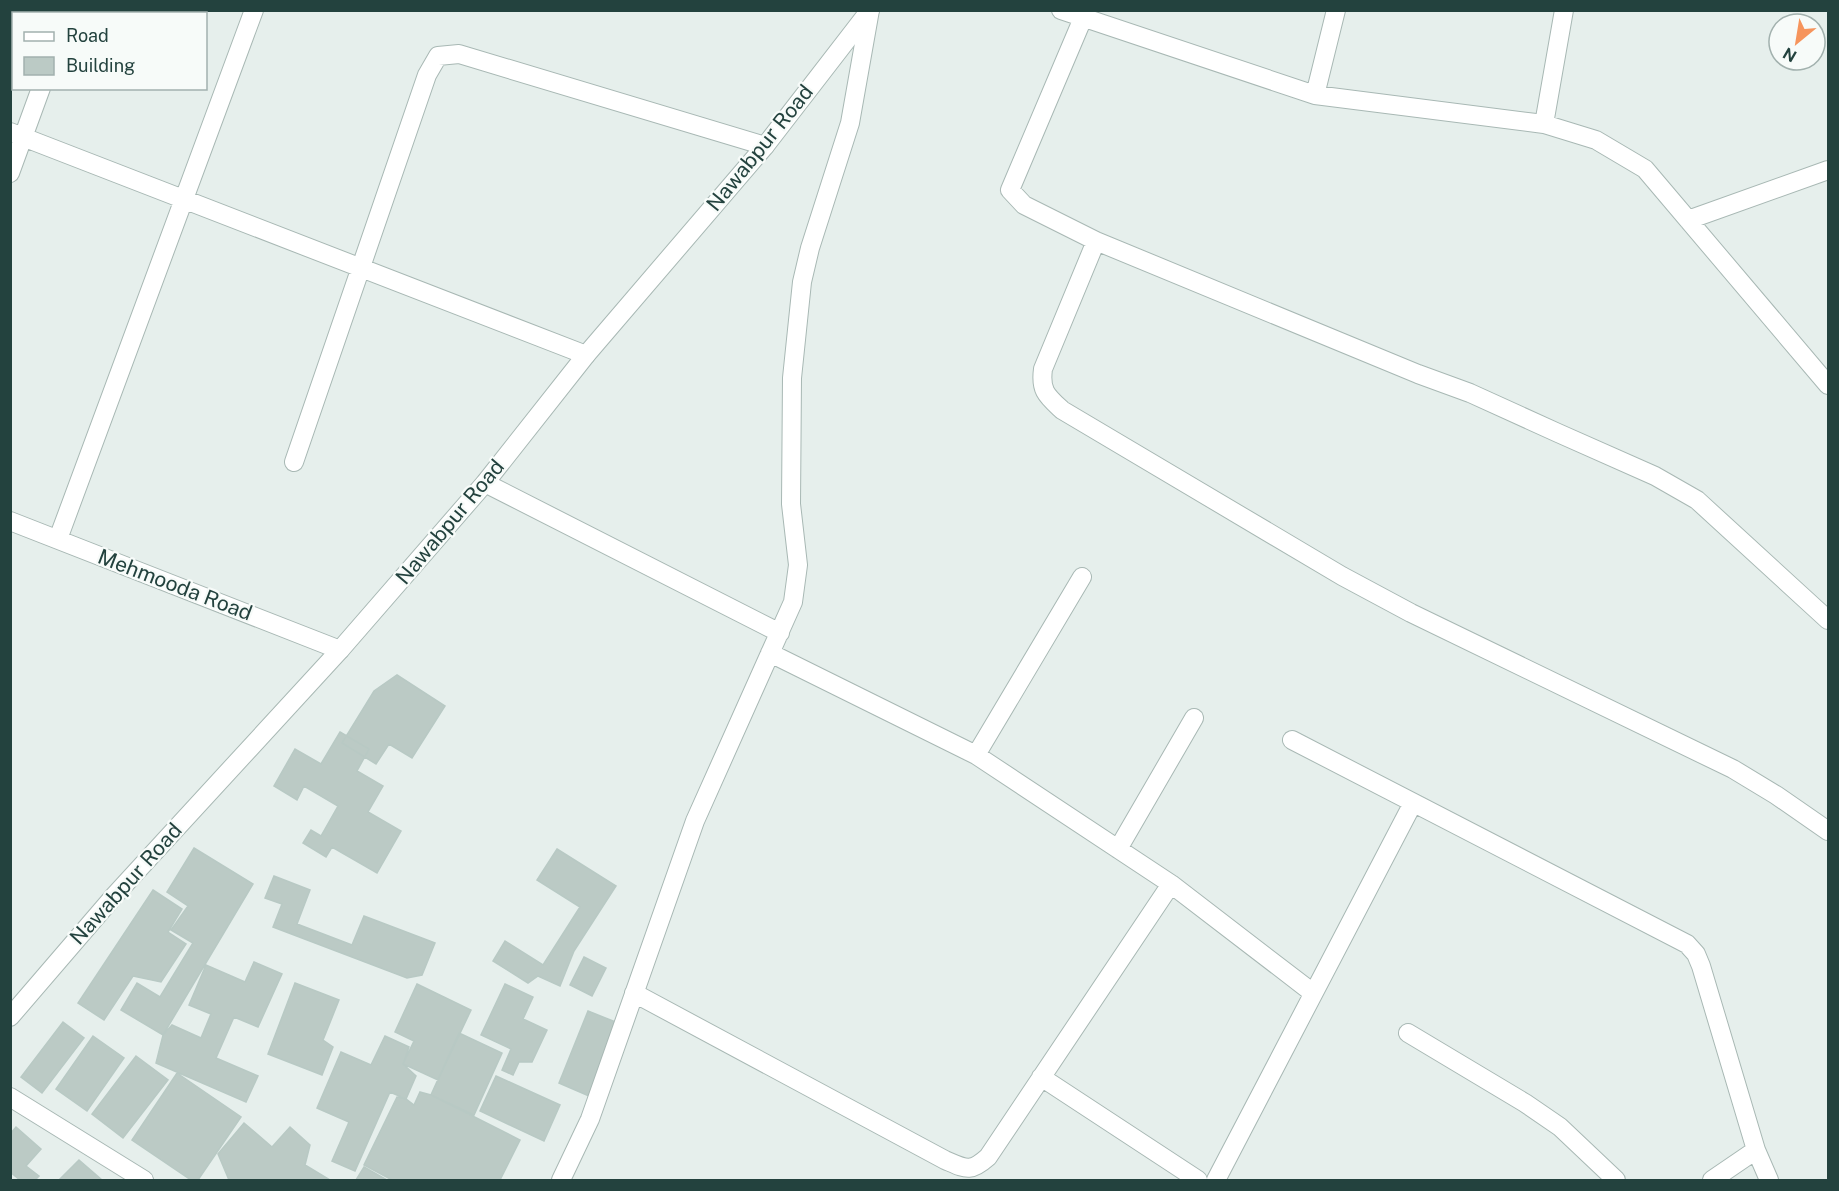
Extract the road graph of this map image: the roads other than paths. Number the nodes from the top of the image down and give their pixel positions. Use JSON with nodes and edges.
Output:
{"nodes":[{"id":1,"x":254,"y":10,"type":"edge"},
{"id":2,"x":870,"y":10,"type":"edge"},
{"id":3,"x":1061,"y":10,"type":"edge"},
{"id":4,"x":1336,"y":10,"type":"edge"},
{"id":5,"x":1564,"y":10,"type":"edge"},
{"id":6,"x":1083,"y":18,"type":"junction"},
{"id":7,"x":40,"y":90,"type":"edge"},
{"id":8,"x":1316,"y":95,"type":"junction"},
{"id":9,"x":1544,"y":124,"type":"junction"},
{"id":10,"x":17,"y":135,"type":"edge"},
{"id":11,"x":765,"y":146,"type":"junction"},
{"id":12,"x":1828,"y":170,"type":"edge"},
{"id":13,"x":10,"y":174,"type":"edge"},
{"id":14,"x":184,"y":199,"type":"junction"},
{"id":15,"x":1688,"y":220,"type":"junction"},
{"id":16,"x":1096,"y":241,"type":"junction"},
{"id":17,"x":361,"y":267,"type":"junction"},
{"id":18,"x":586,"y":355,"type":"junction"},
{"id":19,"x":1828,"y":385,"type":"edge"},
{"id":20,"x":294,"y":462,"type":"dead end"},
{"id":21,"x":484,"y":483,"type":"junction"},
{"id":22,"x":10,"y":521,"type":"edge"},
{"id":23,"x":58,"y":539,"type":"junction"},
{"id":24,"x":1082,"y":577,"type":"dead end"},
{"id":25,"x":1828,"y":620,"type":"edge"},
{"id":26,"x":780,"y":633,"type":"junction"},
{"id":27,"x":340,"y":650,"type":"junction"},
{"id":28,"x":770,"y":653,"type":"junction"},
{"id":29,"x":1194,"y":717,"type":"dead end"},
{"id":30,"x":1292,"y":740,"type":"dead end"},
{"id":31,"x":976,"y":755,"type":"junction"},
{"id":32,"x":1413,"y":803,"type":"junction"},
{"id":33,"x":1828,"y":831,"type":"edge"},
{"id":34,"x":1118,"y":849,"type":"junction"},
{"id":35,"x":1171,"y":884,"type":"junction"},
{"id":36,"x":634,"y":993,"type":"junction"},
{"id":37,"x":1313,"y":993,"type":"junction"},
{"id":38,"x":10,"y":1017,"type":"edge"},
{"id":39,"x":1408,"y":1033,"type":"dead end"},
{"id":40,"x":1041,"y":1077,"type":"junction"},
{"id":41,"x":10,"y":1097,"type":"edge"},
{"id":42,"x":1756,"y":1150,"type":"junction"},
{"id":43,"x":144,"y":1180,"type":"edge"},
{"id":44,"x":561,"y":1180,"type":"edge"},
{"id":45,"x":1198,"y":1180,"type":"edge"},
{"id":46,"x":1216,"y":1180,"type":"edge"},
{"id":47,"x":1616,"y":1180,"type":"edge"},
{"id":48,"x":1712,"y":1180,"type":"edge"},
{"id":49,"x":1769,"y":1180,"type":"edge"}],
"edges":[{"from":1,"to":14,"type":"street"},
{"from":2,"to":11,"type":"street","name":"Nawabpur Road"},
{"from":2,"to":26,"type":"street"},
{"from":3,"to":6,"type":"street"},
{"from":4,"to":8,"type":"street"},
{"from":5,"to":9,"type":"street"},
{"from":6,"to":8,"type":"street"},
{"from":6,"to":16,"type":"street"},
{"from":7,"to":10,"type":"street"},
{"from":8,"to":9,"type":"street"},
{"from":9,"to":15,"type":"street"},
{"from":10,"to":13,"type":"street"},
{"from":10,"to":14,"type":"street"},
{"from":11,"to":17,"type":"street"},
{"from":11,"to":18,"type":"street","name":"Nawabpur Road"},
{"from":12,"to":15,"type":"street"},
{"from":14,"to":17,"type":"street"},
{"from":14,"to":23,"type":"street"},
{"from":15,"to":19,"type":"street"},
{"from":16,"to":25,"type":"street"},
{"from":16,"to":33,"type":"street"},
{"from":17,"to":18,"type":"street"},
{"from":17,"to":20,"type":"street"},
{"from":18,"to":21,"type":"street","name":"Nawabpur Road"},
{"from":21,"to":26,"type":"street"},
{"from":21,"to":27,"type":"street","name":"Nawabpur Road"},
{"from":22,"to":23,"type":"street","name":"Mehmooda Road"},
{"from":23,"to":27,"type":"street","name":"Mehmooda Road"},
{"from":24,"to":31,"type":"street"},
{"from":26,"to":28,"type":"street"},
{"from":27,"to":38,"type":"street","name":"Nawabpur Road"},
{"from":28,"to":31,"type":"street"},
{"from":28,"to":36,"type":"street"},
{"from":29,"to":34,"type":"street"},
{"from":30,"to":32,"type":"street"},
{"from":31,"to":34,"type":"street"},
{"from":32,"to":37,"type":"street"},
{"from":32,"to":42,"type":"street"},
{"from":34,"to":35,"type":"street"},
{"from":35,"to":37,"type":"street"},
{"from":35,"to":40,"type":"street"},
{"from":36,"to":40,"type":"street"},
{"from":36,"to":44,"type":"street"},
{"from":37,"to":46,"type":"street"},
{"from":39,"to":47,"type":"street"},
{"from":40,"to":45,"type":"street"},
{"from":41,"to":43,"type":"street"},
{"from":42,"to":48,"type":"street"},
{"from":42,"to":49,"type":"street"}]}
